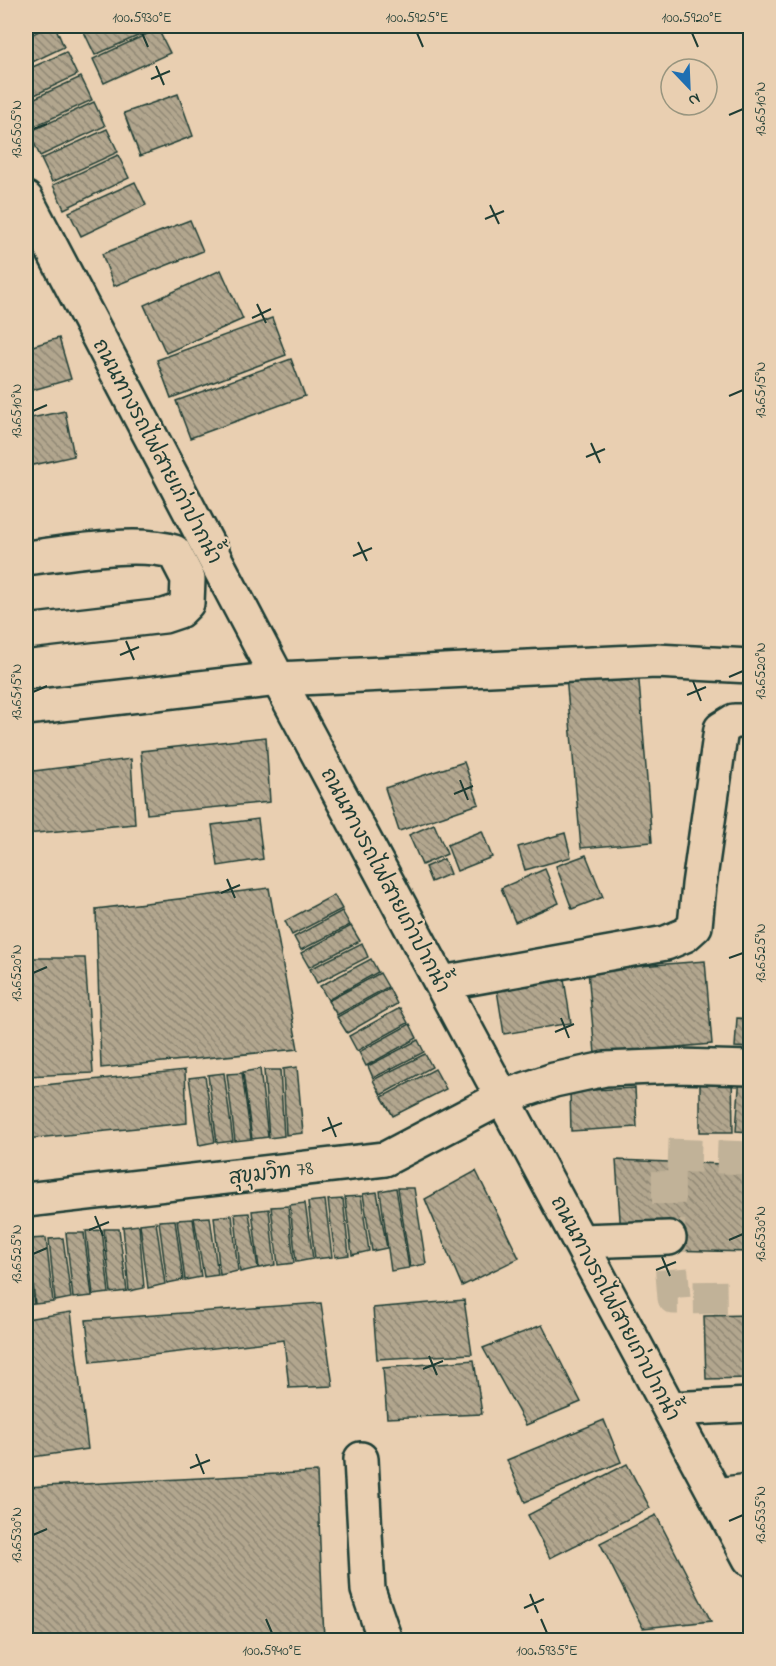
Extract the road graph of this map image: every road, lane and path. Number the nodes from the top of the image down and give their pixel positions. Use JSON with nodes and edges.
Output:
{"nodes":[{"id":1,"x":26,"y":200,"type":"edge"},
{"id":2,"x":26,"y":558,"type":"edge"},
{"id":3,"x":26,"y":632,"type":"edge"},
{"id":4,"x":750,"y":666,"type":"edge"},
{"id":5,"x":278,"y":679,"type":"junction"},
{"id":6,"x":26,"y":708,"type":"edge"},
{"id":7,"x":750,"y":721,"type":"edge"},
{"id":8,"x":442,"y":983,"type":"junction"},
{"id":9,"x":750,"y":1068,"type":"edge"},
{"id":10,"x":503,"y":1097,"type":"junction"},
{"id":11,"x":26,"y":1200,"type":"edge"},
{"id":12,"x":669,"y":1238,"type":"dead end"},
{"id":13,"x":580,"y":1241,"type":"junction"},
{"id":14,"x":750,"y":1405,"type":"edge"},
{"id":15,"x":670,"y":1409,"type":"junction"},
{"id":16,"x":361,"y":1460,"type":"dead end"},
{"id":17,"x":750,"y":1491,"type":"edge"},
{"id":18,"x":716,"y":1495,"type":"junction"},
{"id":19,"x":742,"y":1529,"type":"edge"},
{"id":20,"x":750,"y":1559,"type":"edge"},
{"id":21,"x":385,"y":1641,"type":"edge"}],
"edges":[{"from":1,"to":5,"type":"main road","name":"ถนนทางรถไฟสายเก่าปากน้ำ"},
{"from":2,"to":3,"type":"main road"},
{"from":4,"to":5,"type":"main road"},
{"from":5,"to":6,"type":"main road"},
{"from":5,"to":8,"type":"main road","name":"ถนนทางรถไฟสายเก่าปากน้ำ"},
{"from":7,"to":8,"type":"main road"},
{"from":8,"to":10,"type":"main road","name":"ถนนทางรถไฟสายเก่าปากน้ำ"},
{"from":9,"to":10,"type":"main road","name":"สุขุมวิท 78"},
{"from":10,"to":11,"type":"main road","name":"สุขุมวิท 78"},
{"from":10,"to":13,"type":"main road","name":"ถนนทางรถไฟสายเก่าปากน้ำ"},
{"from":12,"to":13,"type":"main road"},
{"from":13,"to":15,"type":"main road","name":"ถนนทางรถไฟสายเก่าปากน้ำ"},
{"from":14,"to":15,"type":"main road"},
{"from":15,"to":18,"type":"main road","name":"ถนนทางรถไฟสายเก่าปากน้ำ"},
{"from":16,"to":21,"type":"main road"},
{"from":17,"to":18,"type":"main road"},
{"from":18,"to":19,"type":"main road","name":"ถนนทางรถไฟสายเก่าปากน้ำ"},
{"from":19,"to":20,"type":"main road","name":"ถนนทางรถไฟสายเก่าปากน้ำ"}]}
